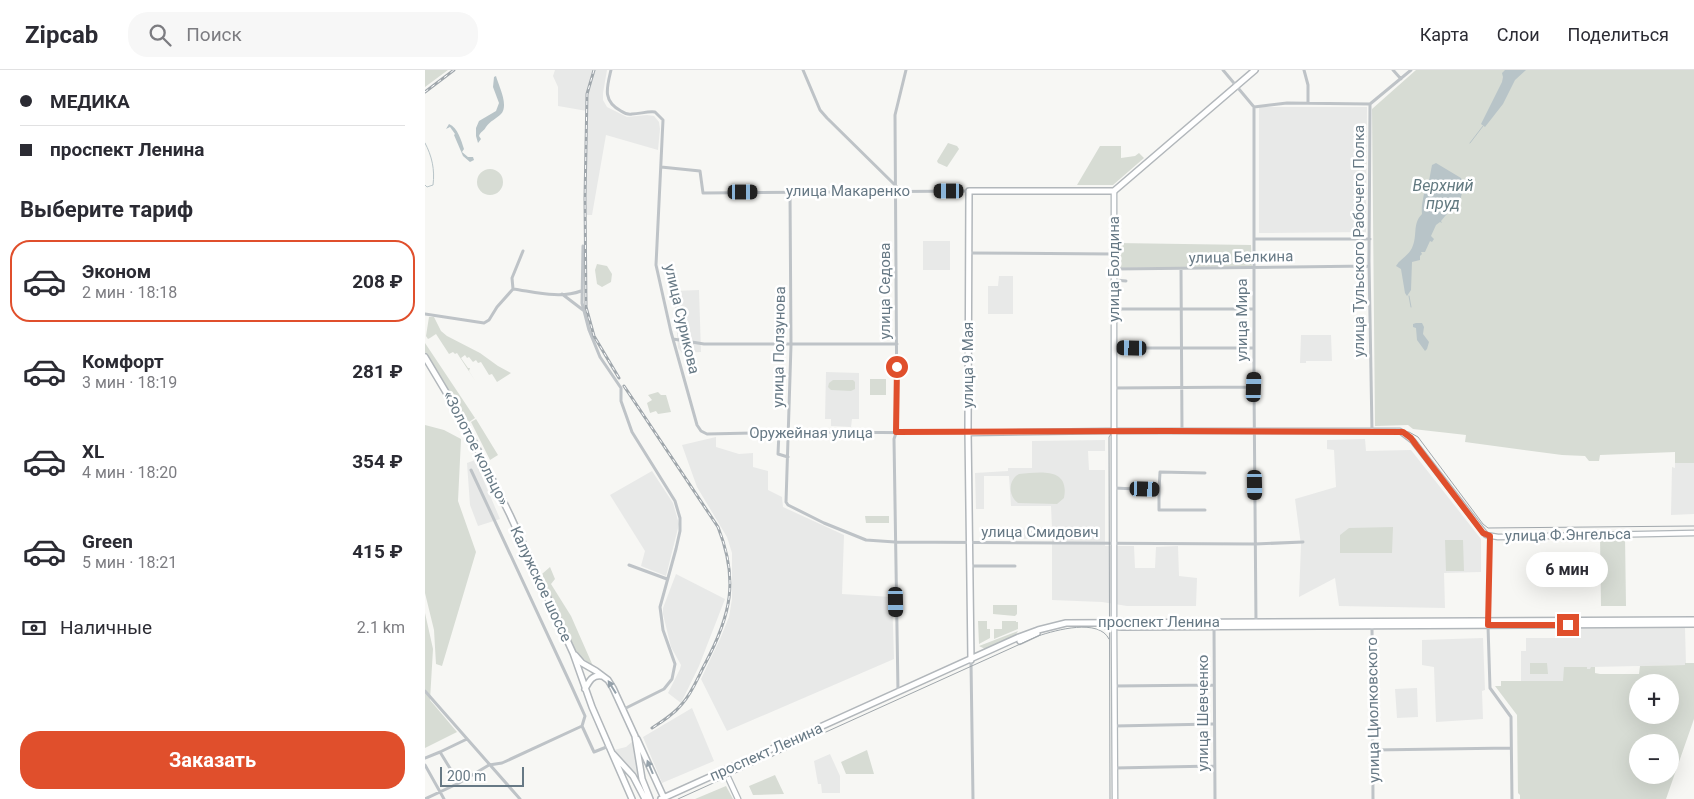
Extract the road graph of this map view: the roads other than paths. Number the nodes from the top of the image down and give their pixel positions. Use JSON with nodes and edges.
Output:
{"nodes":[{"id":1,"x":611,"y":70,"type":"edge"},
{"id":2,"x":803,"y":70,"type":"edge"},
{"id":3,"x":906,"y":70,"type":"edge"},
{"id":4,"x":1223,"y":70,"type":"edge"},
{"id":5,"x":1255,"y":70,"type":"edge"},
{"id":6,"x":1304,"y":70,"type":"edge"},
{"id":7,"x":1312,"y":70,"type":"edge"},
{"id":8,"x":1393,"y":70,"type":"edge"},
{"id":9,"x":1411,"y":70,"type":"edge"},
{"id":10,"x":1307,"y":75,"type":"junction"},
{"id":11,"x":1401,"y":79,"type":"junction"},
{"id":12,"x":1237,"y":86,"type":"junction"},
{"id":13,"x":1309,"y":103,"type":"junction"},
{"id":14,"x":1370,"y":104,"type":"junction"},
{"id":15,"x":1254,"y":107,"type":"junction"},
{"id":16,"x":661,"y":167,"type":"junction"},
{"id":17,"x":897,"y":186,"type":"junction"},
{"id":18,"x":1114,"y":190,"type":"junction"},
{"id":19,"x":897,"y":191,"type":"junction"},
{"id":20,"x":969,"y":191,"type":"junction"},
{"id":21,"x":790,"y":192,"type":"junction"},
{"id":22,"x":1254,"y":239,"type":"junction"},
{"id":23,"x":1370,"y":239,"type":"junction"},
{"id":24,"x":583,"y":246,"type":"dead end"},
{"id":25,"x":523,"y":251,"type":"dead end"},
{"id":26,"x":969,"y":253,"type":"junction"},
{"id":27,"x":1113,"y":254,"type":"junction"},
{"id":28,"x":1369,"y":266,"type":"junction"},
{"id":29,"x":1253,"y":267,"type":"junction"},
{"id":30,"x":1113,"y":269,"type":"junction"},
{"id":31,"x":1181,"y":269,"type":"junction"},
{"id":32,"x":1113,"y":280,"type":"junction"},
{"id":33,"x":1126,"y":282,"type":"dead end"},
{"id":34,"x":513,"y":289,"type":"junction"},
{"id":35,"x":581,"y":290,"type":"junction"},
{"id":36,"x":562,"y":294,"type":"junction"},
{"id":37,"x":1181,"y":308,"type":"junction"},
{"id":38,"x":1254,"y":308,"type":"junction"},
{"id":39,"x":1114,"y":309,"type":"junction"},
{"id":40,"x":583,"y":310,"type":"junction"},
{"id":41,"x":425,"y":314,"type":"edge"},
{"id":42,"x":673,"y":339,"type":"junction"},
{"id":43,"x":897,"y":344,"type":"junction"},
{"id":44,"x":791,"y":345,"type":"junction"},
{"id":45,"x":1114,"y":348,"type":"junction"},
{"id":46,"x":1253,"y":348,"type":"junction"},
{"id":47,"x":1182,"y":349,"type":"junction"},
{"id":48,"x":425,"y":357,"type":"edge"},
{"id":49,"x":1254,"y":387,"type":"junction"},
{"id":50,"x":1114,"y":388,"type":"junction"},
{"id":51,"x":1182,"y":388,"type":"junction"},
{"id":52,"x":701,"y":431,"type":"joint"},
{"id":53,"x":1114,"y":431,"type":"junction"},
{"id":54,"x":1182,"y":431,"type":"junction"},
{"id":55,"x":1255,"y":431,"type":"junction"},
{"id":56,"x":1371,"y":431,"type":"junction"},
{"id":57,"x":779,"y":432,"type":"junction"},
{"id":58,"x":789,"y":432,"type":"junction"},
{"id":59,"x":896,"y":432,"type":"junction"},
{"id":60,"x":968,"y":433,"type":"junction"},
{"id":61,"x":788,"y":457,"type":"junction"},
{"id":62,"x":471,"y":470,"type":"dead end"},
{"id":63,"x":1205,"y":473,"type":"dead end"},
{"id":64,"x":1113,"y":488,"type":"junction"},
{"id":65,"x":1159,"y":490,"type":"junction"},
{"id":66,"x":786,"y":502,"type":"joint"},
{"id":67,"x":1205,"y":510,"type":"dead end"},
{"id":68,"x":510,"y":515,"type":"joint"},
{"id":69,"x":1694,"y":533,"type":"edge"},
{"id":70,"x":1490,"y":536,"type":"junction"},
{"id":71,"x":895,"y":542,"type":"junction"},
{"id":72,"x":1303,"y":542,"type":"dead end"},
{"id":73,"x":970,"y":543,"type":"junction"},
{"id":74,"x":1114,"y":543,"type":"junction"},
{"id":75,"x":1255,"y":544,"type":"junction"},
{"id":76,"x":629,"y":565,"type":"dead end"},
{"id":77,"x":971,"y":566,"type":"junction"},
{"id":78,"x":1015,"y":566,"type":"dead end"},
{"id":79,"x":667,"y":580,"type":"junction"},
{"id":80,"x":1694,"y":620,"type":"edge"},
{"id":81,"x":1489,"y":623,"type":"junction"},
{"id":82,"x":1114,"y":624,"type":"junction"},
{"id":83,"x":1372,"y":624,"type":"junction"},
{"id":84,"x":1694,"y":624,"type":"edge"},
{"id":85,"x":1256,"y":625,"type":"junction"},
{"id":86,"x":1214,"y":627,"type":"junction"},
{"id":87,"x":573,"y":653,"type":"junction"},
{"id":88,"x":971,"y":660,"type":"junction"},
{"id":89,"x":602,"y":676,"type":"junction"},
{"id":90,"x":1214,"y":685,"type":"junction"},
{"id":91,"x":1115,"y":686,"type":"junction"},
{"id":92,"x":585,"y":688,"type":"junction"},
{"id":93,"x":425,"y":691,"type":"edge"},
{"id":94,"x":898,"y":692,"type":"junction"},
{"id":95,"x":623,"y":709,"type":"junction"},
{"id":96,"x":1213,"y":724,"type":"junction"},
{"id":97,"x":582,"y":726,"type":"junction"},
{"id":98,"x":1115,"y":726,"type":"junction"},
{"id":99,"x":635,"y":736,"type":"junction"},
{"id":100,"x":467,"y":739,"type":"junction"},
{"id":101,"x":609,"y":746,"type":"junction"},
{"id":102,"x":1511,"y":748,"type":"junction"},
{"id":103,"x":1373,"y":750,"type":"junction"},
{"id":104,"x":440,"y":752,"type":"junction"},
{"id":105,"x":613,"y":754,"type":"junction"},
{"id":106,"x":425,"y":758,"type":"edge"},
{"id":107,"x":425,"y":765,"type":"edge"},
{"id":108,"x":489,"y":765,"type":"junction"},
{"id":109,"x":1214,"y":766,"type":"junction"},
{"id":110,"x":1115,"y":768,"type":"junction"},
{"id":111,"x":725,"y":772,"type":"junction"},
{"id":112,"x":459,"y":783,"type":"junction"},
{"id":113,"x":440,"y":791,"type":"junction"},
{"id":114,"x":425,"y":799,"type":"edge"},
{"id":115,"x":444,"y":799,"type":"edge"},
{"id":116,"x":519,"y":799,"type":"edge"},
{"id":117,"x":632,"y":799,"type":"edge"},
{"id":118,"x":645,"y":799,"type":"edge"},
{"id":119,"x":650,"y":799,"type":"edge"},
{"id":120,"x":665,"y":799,"type":"edge"},
{"id":121,"x":738,"y":799,"type":"edge"},
{"id":122,"x":973,"y":799,"type":"edge"},
{"id":123,"x":1115,"y":799,"type":"edge"},
{"id":124,"x":1215,"y":799,"type":"edge"},
{"id":125,"x":1373,"y":799,"type":"edge"},
{"id":126,"x":1512,"y":799,"type":"edge"}],
"edges":[{"from":1,"to":16,"type":"street","name":"улица Сурикова"},
{"from":2,"to":17,"type":"street","name":"улица Макаренко"},
{"from":3,"to":17,"type":"street","name":"улица Седова"},
{"from":4,"to":12,"type":"street"},
{"from":5,"to":12,"type":"main road"},
{"from":6,"to":10,"type":"street"},
{"from":7,"to":10,"type":"street"},
{"from":8,"to":11,"type":"street"},
{"from":9,"to":11,"type":"street","name":"улица Тульского Рабочего Полка"},
{"from":10,"to":13,"type":"street"},
{"from":11,"to":14,"type":"street","name":"улица Тульского Рабочего Полка"},
{"from":12,"to":15,"type":"street"},
{"from":12,"to":18,"type":"main road"},
{"from":13,"to":14,"type":"street"},
{"from":13,"to":15,"type":"street"},
{"from":14,"to":23,"type":"street","name":"улица Тульского Рабочего Полка"},
{"from":15,"to":22,"type":"street","name":"улица Мира"},
{"from":16,"to":21,"type":"street","name":"улица Макаренко"},
{"from":16,"to":42,"type":"street","name":"улица Сурикова"},
{"from":17,"to":19,"type":"street","name":"улица Седова"},
{"from":18,"to":20,"type":"main road","name":"улица Макаренко"},
{"from":18,"to":27,"type":"street","name":"улица Болдина"},
{"from":19,"to":20,"type":"street","name":"улица Макаренко"},
{"from":19,"to":21,"type":"street","name":"улица Макаренко"},
{"from":19,"to":43,"type":"street","name":"улица Седова"},
{"from":20,"to":26,"type":"main road","name":"улица 9 Мая"},
{"from":21,"to":44,"type":"street","name":"улица Ползунова"},
{"from":22,"to":23,"type":"street"},
{"from":22,"to":29,"type":"street","name":"улица Мира"},
{"from":23,"to":28,"type":"street","name":"улица Тульского Рабочего Полка"},
{"from":24,"to":35,"type":"street"},
{"from":25,"to":34,"type":"street"},
{"from":26,"to":27,"type":"street"},
{"from":26,"to":60,"type":"main road","name":"улица 9 Мая"},
{"from":27,"to":30,"type":"street","name":"улица Болдина"},
{"from":28,"to":29,"type":"street","name":"улица Белкина"},
{"from":28,"to":56,"type":"street","name":"улица Тульского Рабочего Полка"},
{"from":29,"to":31,"type":"street","name":"улица Белкина"},
{"from":29,"to":38,"type":"street","name":"улица Мира"},
{"from":30,"to":31,"type":"street","name":"улица Белкина"},
{"from":30,"to":32,"type":"street","name":"улица Болдина"},
{"from":31,"to":37,"type":"street"},
{"from":32,"to":33,"type":"street"},
{"from":32,"to":39,"type":"street","name":"улица Болдина"},
{"from":34,"to":36,"type":"street"},
{"from":34,"to":41,"type":"street"},
{"from":35,"to":36,"type":"street"},
{"from":35,"to":40,"type":"street"},
{"from":36,"to":40,"type":"street"},
{"from":37,"to":38,"type":"street"},
{"from":37,"to":39,"type":"street"},
{"from":37,"to":47,"type":"street"},
{"from":38,"to":46,"type":"street","name":"улица Мира"},
{"from":39,"to":45,"type":"street","name":"улица Болдина"},
{"from":40,"to":79,"type":"street"},
{"from":42,"to":44,"type":"street"},
{"from":42,"to":52,"type":"street","name":"улица Сурикова"},
{"from":43,"to":44,"type":"street"},
{"from":43,"to":59,"type":"street","name":"улица Седова"},
{"from":44,"to":58,"type":"street","name":"улица Ползунова"},
{"from":45,"to":47,"type":"street"},
{"from":45,"to":50,"type":"street","name":"улица Болдина"},
{"from":46,"to":47,"type":"street"},
{"from":46,"to":49,"type":"street","name":"улица Мира"},
{"from":47,"to":51,"type":"street"},
{"from":48,"to":68,"type":"main road","name":"«Золотое кольцо»"},
{"from":49,"to":51,"type":"street"},
{"from":49,"to":55,"type":"street","name":"улица Мира"},
{"from":50,"to":51,"type":"street"},
{"from":50,"to":53,"type":"street","name":"улица Болдина"},
{"from":51,"to":54,"type":"street"},
{"from":52,"to":57,"type":"street","name":"Оружейная улица"},
{"from":53,"to":54,"type":"street","name":"Оружейная улица"},
{"from":53,"to":60,"type":"street","name":"Оружейная улица"},
{"from":53,"to":64,"type":"street","name":"улица Болдина"},
{"from":54,"to":55,"type":"street","name":"Оружейная улица"},
{"from":55,"to":56,"type":"street","name":"Оружейная улица"},
{"from":55,"to":75,"type":"street","name":"улица Мира"},
{"from":56,"to":70,"type":"street","name":"улица Ф.Энгельса"},
{"from":57,"to":58,"type":"street","name":"Оружейная улица"},
{"from":57,"to":61,"type":"street"},
{"from":58,"to":59,"type":"street","name":"Оружейная улица"},
{"from":58,"to":61,"type":"street","name":"улица Ползунова"},
{"from":59,"to":60,"type":"street","name":"Оружейная улица"},
{"from":59,"to":71,"type":"street","name":"улица Седова"},
{"from":60,"to":73,"type":"main road","name":"улица 9 Мая"},
{"from":61,"to":66,"type":"street","name":"улица Ползунова"},
{"from":62,"to":97,"type":"street"},
{"from":63,"to":65,"type":"street"},
{"from":64,"to":65,"type":"street"},
{"from":64,"to":74,"type":"street","name":"улица Болдина"},
{"from":65,"to":67,"type":"street"},
{"from":66,"to":71,"type":"street","name":"улица Смидович"},
{"from":68,"to":87,"type":"main road","name":"Калужское шоссе"},
{"from":69,"to":70,"type":"street","name":"улица Ф.Энгельса"},
{"from":70,"to":81,"type":"street"},
{"from":71,"to":73,"type":"street","name":"улица Смидович"},
{"from":71,"to":94,"type":"street","name":"улица Седова"},
{"from":72,"to":75,"type":"street","name":"улица Смидович"},
{"from":73,"to":74,"type":"street","name":"улица Смидович"},
{"from":73,"to":77,"type":"main road","name":"улица 9 Мая"},
{"from":74,"to":75,"type":"street","name":"улица Смидович"},
{"from":74,"to":82,"type":"street","name":"улица Болдина"},
{"from":75,"to":85,"type":"street","name":"улица Мира"},
{"from":76,"to":79,"type":"street"},
{"from":77,"to":78,"type":"street"},
{"from":77,"to":88,"type":"main road","name":"улица 9 Мая"},
{"from":79,"to":95,"type":"street"},
{"from":80,"to":81,"type":"main road","name":"проспект Ленина"},
{"from":81,"to":83,"type":"main road","name":"проспект Ленина"},
{"from":81,"to":84,"type":"main road","name":"проспект Ленина"},
{"from":81,"to":102,"type":"street"},
{"from":82,"to":85,"type":"main road","name":"проспект Ленина"},
{"from":82,"to":86,"type":"main road","name":"проспект Ленина"},
{"from":82,"to":88,"type":"main road","name":"проспект Ленина"},
{"from":82,"to":88,"type":"main road","name":"проспект Ленина"},
{"from":82,"to":91,"type":"street","name":"улица Болдина"},
{"from":83,"to":85,"type":"main road","name":"проспект Ленина"},
{"from":83,"to":103,"type":"street","name":"улица Циолковского"},
{"from":85,"to":86,"type":"main road","name":"проспект Ленина"},
{"from":86,"to":90,"type":"street","name":"улица Шевченко"},
{"from":87,"to":89,"type":"main road","name":"Калужское шоссе"},
{"from":87,"to":92,"type":"main road","name":"Калужское шоссе"},
{"from":88,"to":94,"type":"main road","name":"проспект Ленина"},
{"from":88,"to":111,"type":"main road","name":"проспект Ленина"},
{"from":88,"to":122,"type":"street"},
{"from":89,"to":92,"type":"main road"},
{"from":95,"to":89,"type":"main road","name":"Калужское шоссе","one_way":true},
{"from":90,"to":91,"type":"street"},
{"from":90,"to":96,"type":"street","name":"улица Шевченко"},
{"from":91,"to":98,"type":"street","name":"улица Болдина"},
{"from":92,"to":101,"type":"main road","name":"Калужское шоссе"},
{"from":93,"to":100,"type":"street"},
{"from":94,"to":111,"type":"main road","name":"проспект Ленина"},
{"from":95,"to":99,"type":"main road","name":"Калужское шоссе"},
{"from":96,"to":98,"type":"street"},
{"from":96,"to":109,"type":"street","name":"улица Шевченко"},
{"from":97,"to":101,"type":"street"},
{"from":97,"to":108,"type":"street"},
{"from":98,"to":110,"type":"street","name":"улица Болдина"},
{"from":99,"to":119,"type":"main road","name":"Калужское шоссе"},
{"from":120,"to":99,"type":"main road","one_way":true},
{"from":100,"to":104,"type":"street"},
{"from":100,"to":108,"type":"street"},
{"from":101,"to":105,"type":"main road","name":"Калужское шоссе"},
{"from":102,"to":103,"type":"street"},
{"from":102,"to":126,"type":"street"},
{"from":103,"to":125,"type":"street","name":"улица Циолковского"},
{"from":104,"to":106,"type":"street"},
{"from":104,"to":112,"type":"street"},
{"from":105,"to":117,"type":"main road"},
{"from":105,"to":118,"type":"main road"},
{"from":107,"to":113,"type":"street"},
{"from":108,"to":112,"type":"street"},
{"from":108,"to":116,"type":"street"},
{"from":109,"to":110,"type":"street"},
{"from":109,"to":124,"type":"street","name":"улица Шевченко"},
{"from":110,"to":123,"type":"street","name":"улица Болдина"},
{"from":111,"to":120,"type":"main road","name":"проспект Ленина"},
{"from":111,"to":121,"type":"street"},
{"from":112,"to":113,"type":"street"},
{"from":113,"to":114,"type":"street"},
{"from":113,"to":115,"type":"street"}]}
